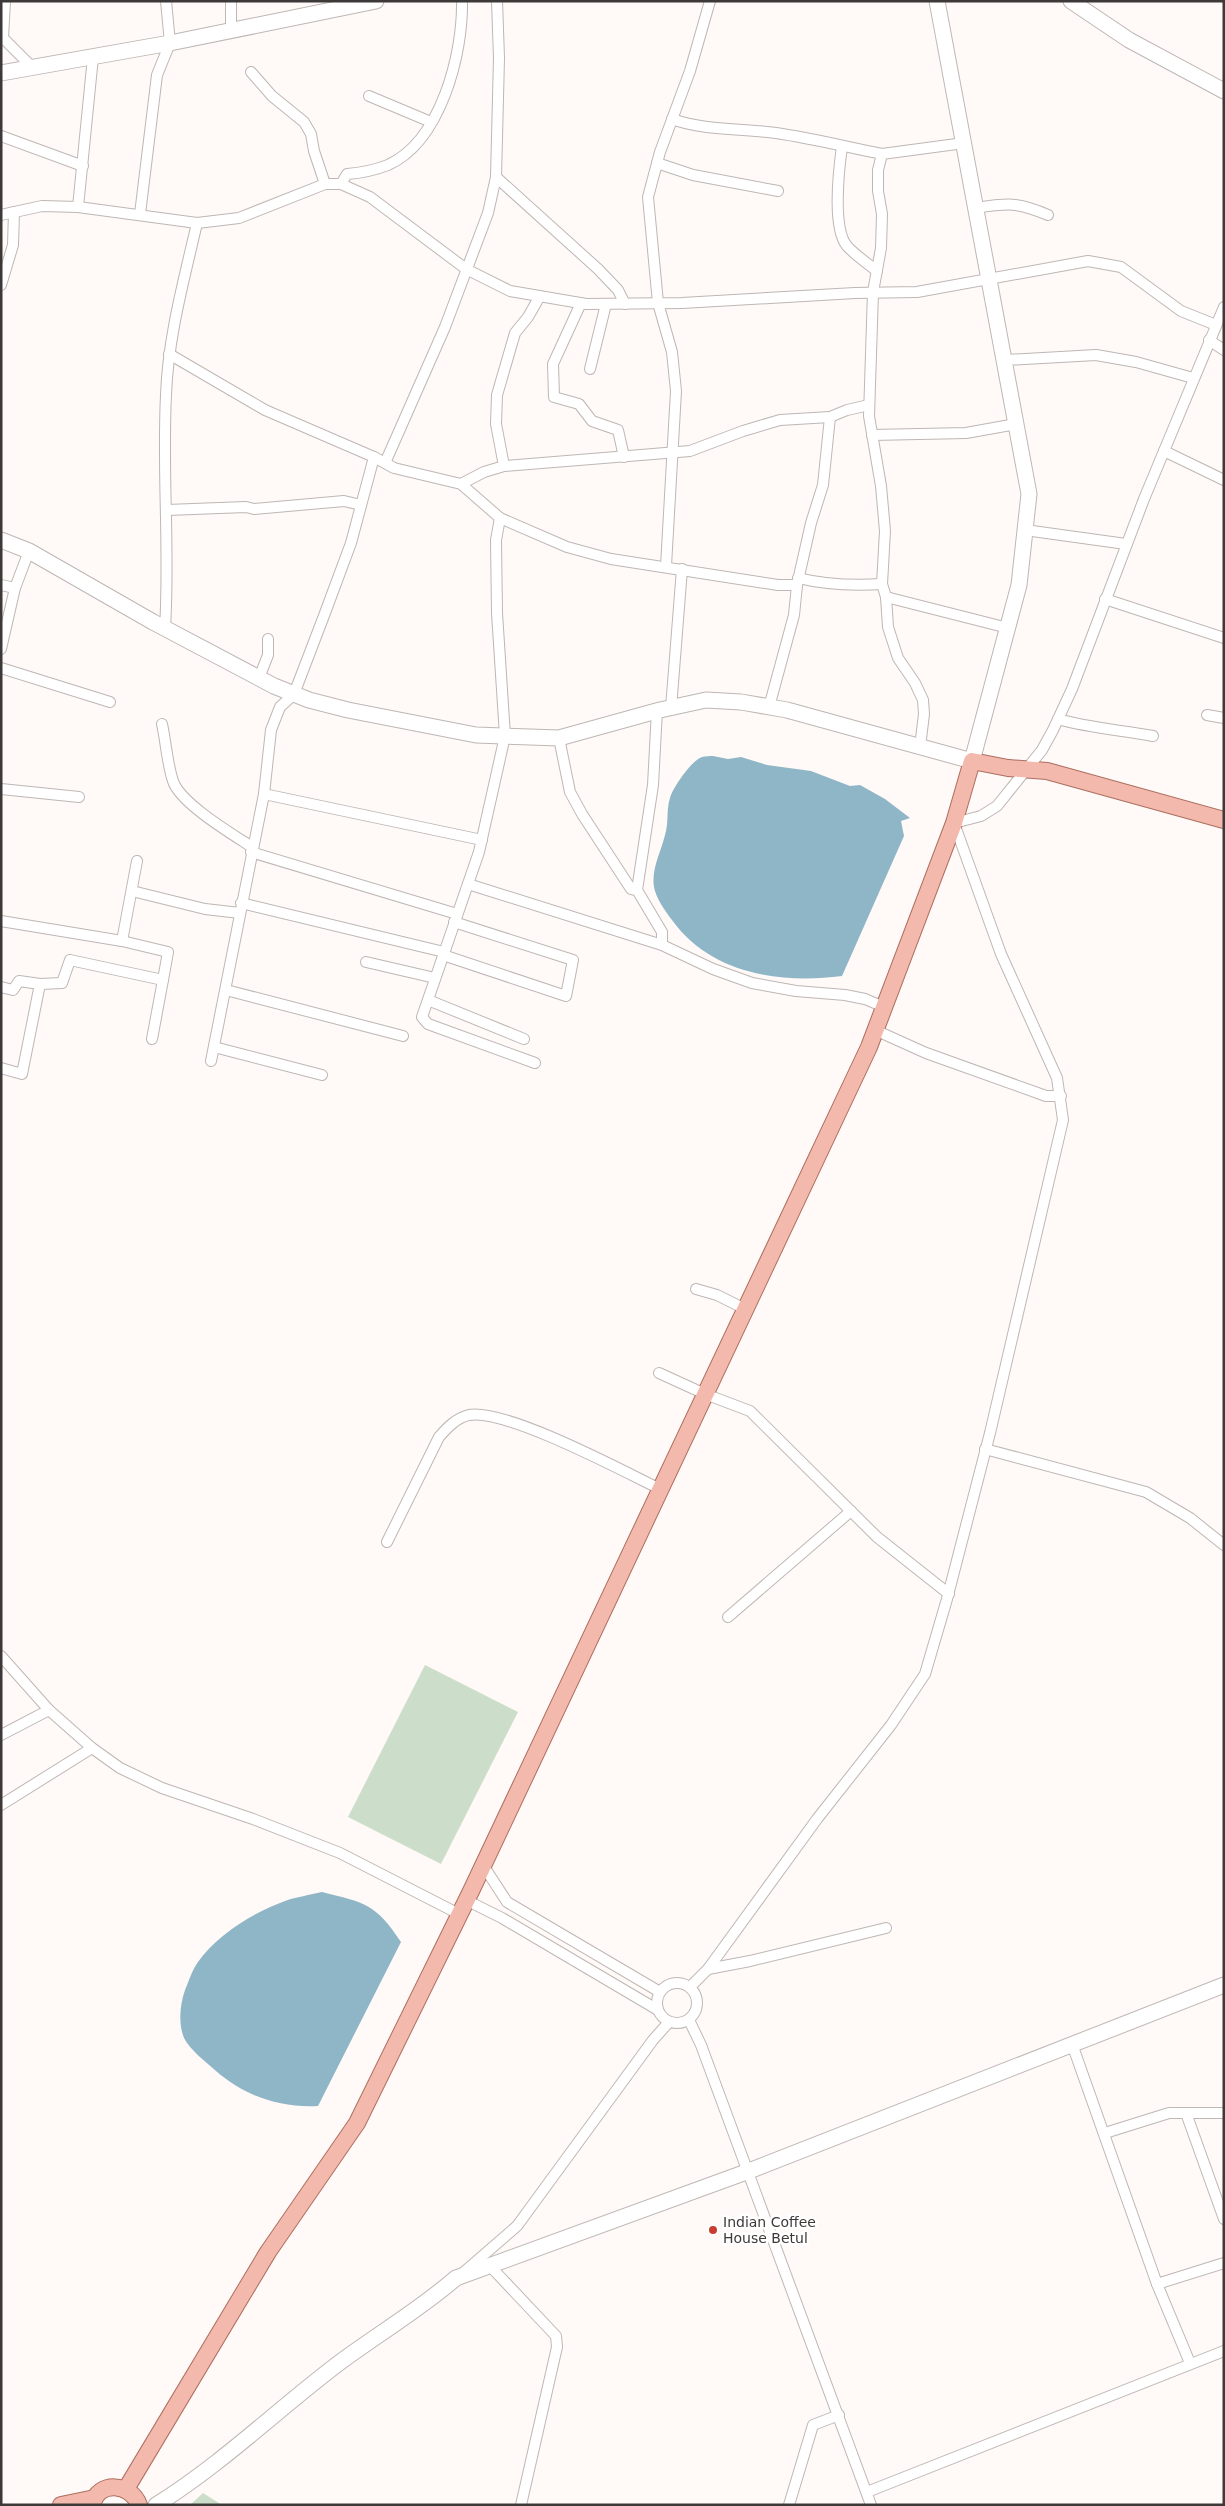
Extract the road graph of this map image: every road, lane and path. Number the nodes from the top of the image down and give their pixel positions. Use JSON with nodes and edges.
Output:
{"nodes":[{"id":1,"x":5,"y":1,"type":"edge"},
{"id":2,"x":232,"y":1,"type":"edge"},
{"id":3,"x":376,"y":1,"type":"edge"},
{"id":4,"x":462,"y":1,"type":"edge"},
{"id":5,"x":498,"y":1,"type":"edge"},
{"id":6,"x":710,"y":1,"type":"edge"},
{"id":7,"x":937,"y":1,"type":"edge"},
{"id":8,"x":1071,"y":1,"type":"edge"},
{"id":9,"x":167,"y":2,"type":"edge"},
{"id":10,"x":232,"y":31,"type":"junction"},
{"id":11,"x":2,"y":38,"type":"edge"},
{"id":12,"x":170,"y":43,"type":"junction"},
{"id":13,"x":93,"y":57,"type":"junction"},
{"id":14,"x":32,"y":66,"type":"junction"},
{"id":15,"x":251,"y":72,"type":"dead end"},
{"id":16,"x":1,"y":73,"type":"edge"},
{"id":17,"x":1224,"y":91,"type":"edge"},
{"id":18,"x":369,"y":96,"type":"dead end"},
{"id":19,"x":672,"y":119,"type":"junction"},
{"id":20,"x":431,"y":122,"type":"junction"},
{"id":21,"x":1,"y":136,"type":"edge"},
{"id":22,"x":964,"y":143,"type":"junction"},
{"id":23,"x":842,"y":146,"type":"junction"},
{"id":24,"x":882,"y":154,"type":"junction"},
{"id":25,"x":657,"y":163,"type":"junction"},
{"id":26,"x":83,"y":166,"type":"junction"},
{"id":27,"x":496,"y":177,"type":"junction"},
{"id":28,"x":325,"y":184,"type":"junction"},
{"id":29,"x":341,"y":184,"type":"junction"},
{"id":30,"x":778,"y":190,"type":"dead end"},
{"id":31,"x":78,"y":207,"type":"junction"},
{"id":32,"x":976,"y":208,"type":"junction"},
{"id":33,"x":14,"y":212,"type":"junction"},
{"id":34,"x":1,"y":214,"type":"edge"},
{"id":35,"x":140,"y":214,"type":"junction"},
{"id":36,"x":1048,"y":215,"type":"dead end"},
{"id":37,"x":197,"y":223,"type":"junction"},
{"id":38,"x":466,"y":269,"type":"junction"},
{"id":39,"x":877,"y":271,"type":"junction"},
{"id":40,"x":990,"y":280,"type":"junction"},
{"id":41,"x":1,"y":285,"type":"edge"},
{"id":42,"x":873,"y":292,"type":"junction"},
{"id":43,"x":540,"y":296,"type":"junction"},
{"id":44,"x":580,"y":303,"type":"junction"},
{"id":45,"x":658,"y":303,"type":"junction"},
{"id":46,"x":606,"y":304,"type":"junction"},
{"id":47,"x":625,"y":304,"type":"junction"},
{"id":48,"x":1224,"y":307,"type":"edge"},
{"id":49,"x":1216,"y":325,"type":"junction"},
{"id":50,"x":1209,"y":340,"type":"junction"},
{"id":51,"x":1224,"y":350,"type":"edge"},
{"id":52,"x":169,"y":354,"type":"junction"},
{"id":53,"x":1005,"y":360,"type":"junction"},
{"id":54,"x":590,"y":369,"type":"dead end"},
{"id":55,"x":1193,"y":378,"type":"junction"},
{"id":56,"x":869,"y":405,"type":"junction"},
{"id":57,"x":830,"y":417,"type":"junction"},
{"id":58,"x":1016,"y":424,"type":"junction"},
{"id":59,"x":872,"y":435,"type":"junction"},
{"id":60,"x":1164,"y":450,"type":"junction"},
{"id":61,"x":672,"y":453,"type":"junction"},
{"id":62,"x":374,"y":457,"type":"junction"},
{"id":63,"x":624,"y":457,"type":"junction"},
{"id":64,"x":385,"y":463,"type":"junction"},
{"id":65,"x":504,"y":466,"type":"junction"},
{"id":66,"x":1224,"y":480,"type":"edge"},
{"id":67,"x":462,"y":484,"type":"junction"},
{"id":68,"x":361,"y":505,"type":"junction"},
{"id":69,"x":167,"y":510,"type":"junction"},
{"id":70,"x":500,"y":518,"type":"junction"},
{"id":71,"x":1025,"y":530,"type":"junction"},
{"id":72,"x":1,"y":540,"type":"edge"},
{"id":73,"x":1126,"y":544,"type":"junction"},
{"id":74,"x":29,"y":551,"type":"junction"},
{"id":75,"x":666,"y":566,"type":"junction"},
{"id":76,"x":682,"y":569,"type":"junction"},
{"id":77,"x":798,"y":582,"type":"junction"},
{"id":78,"x":882,"y":584,"type":"junction"},
{"id":79,"x":1,"y":585,"type":"edge"},
{"id":80,"x":15,"y":588,"type":"junction"},
{"id":81,"x":886,"y":597,"type":"junction"},
{"id":82,"x":1105,"y":599,"type":"junction"},
{"id":83,"x":165,"y":628,"type":"junction"},
{"id":84,"x":1008,"y":628,"type":"junction"},
{"id":85,"x":1224,"y":638,"type":"edge"},
{"id":86,"x":268,"y":639,"type":"dead end"},
{"id":87,"x":1,"y":649,"type":"edge"},
{"id":88,"x":1,"y":668,"type":"edge"},
{"id":89,"x":259,"y":678,"type":"junction"},
{"id":90,"x":294,"y":694,"type":"junction"},
{"id":91,"x":110,"y":702,"type":"dead end"},
{"id":92,"x":769,"y":707,"type":"junction"},
{"id":93,"x":664,"y":709,"type":"junction"},
{"id":94,"x":1207,"y":715,"type":"dead end"},
{"id":95,"x":1224,"y":718,"type":"edge"},
{"id":96,"x":1058,"y":719,"type":"junction"},
{"id":97,"x":162,"y":724,"type":"dead end"},
{"id":98,"x":504,"y":736,"type":"junction"},
{"id":99,"x":1153,"y":736,"type":"dead end"},
{"id":100,"x":559,"y":738,"type":"junction"},
{"id":101,"x":920,"y":747,"type":"junction"},
{"id":102,"x":972,"y":761,"type":"junction"},
{"id":103,"x":1025,"y":769,"type":"junction"},
{"id":104,"x":1,"y":789,"type":"edge"},
{"id":105,"x":264,"y":794,"type":"junction"},
{"id":106,"x":79,"y":797,"type":"dead end"},
{"id":107,"x":1223,"y":817,"type":"edge"},
{"id":108,"x":954,"y":823,"type":"junction"},
{"id":109,"x":482,"y":840,"type":"junction"},
{"id":110,"x":252,"y":849,"type":"junction"},
{"id":111,"x":137,"y":861,"type":"dead end"},
{"id":112,"x":468,"y":884,"type":"junction"},
{"id":113,"x":638,"y":890,"type":"junction"},
{"id":114,"x":132,"y":891,"type":"junction"},
{"id":115,"x":240,"y":908,"type":"junction"},
{"id":116,"x":456,"y":918,"type":"junction"},
{"id":117,"x":1,"y":921,"type":"edge"},
{"id":118,"x":122,"y":941,"type":"junction"},
{"id":119,"x":662,"y":945,"type":"junction"},
{"id":120,"x":444,"y":954,"type":"junction"},
{"id":121,"x":366,"y":962,"type":"dead end"},
{"id":122,"x":435,"y":978,"type":"junction"},
{"id":123,"x":163,"y":980,"type":"junction"},
{"id":124,"x":40,"y":984,"type":"junction"},
{"id":125,"x":1,"y":987,"type":"edge"},
{"id":126,"x":226,"y":990,"type":"junction"},
{"id":127,"x":428,"y":1000,"type":"junction"},
{"id":128,"x":884,"y":1007,"type":"junction"},
{"id":129,"x":875,"y":1030,"type":"junction"},
{"id":130,"x":403,"y":1036,"type":"dead end"},
{"id":131,"x":152,"y":1039,"type":"dead end"},
{"id":132,"x":524,"y":1039,"type":"dead end"},
{"id":133,"x":214,"y":1047,"type":"junction"},
{"id":134,"x":211,"y":1061,"type":"dead end"},
{"id":135,"x":535,"y":1063,"type":"dead end"},
{"id":136,"x":1,"y":1068,"type":"edge"},
{"id":137,"x":322,"y":1076,"type":"dead end"},
{"id":138,"x":1061,"y":1096,"type":"junction"},
{"id":139,"x":696,"y":1289,"type":"dead end"},
{"id":140,"x":745,"y":1308,"type":"junction"},
{"id":141,"x":659,"y":1373,"type":"dead end"},
{"id":142,"x":705,"y":1394,"type":"junction"},
{"id":143,"x":986,"y":1449,"type":"junction"},
{"id":144,"x":660,"y":1489,"type":"junction"},
{"id":145,"x":851,"y":1511,"type":"junction"},
{"id":146,"x":387,"y":1542,"type":"dead end"},
{"id":147,"x":1224,"y":1546,"type":"edge"},
{"id":148,"x":949,"y":1594,"type":"junction"},
{"id":149,"x":728,"y":1616,"type":"dead end"},
{"id":150,"x":1,"y":1656,"type":"edge"},
{"id":151,"x":49,"y":1710,"type":"junction"},
{"id":152,"x":1,"y":1735,"type":"edge"},
{"id":153,"x":92,"y":1748,"type":"junction"},
{"id":154,"x":1,"y":1805,"type":"edge"},
{"id":155,"x":483,"y":1865,"type":"junction"},
{"id":156,"x":463,"y":1907,"type":"junction"},
{"id":157,"x":886,"y":1928,"type":"dead end"},
{"id":158,"x":708,"y":1969,"type":"junction"},
{"id":159,"x":1224,"y":1985,"type":"edge"},
{"id":160,"x":690,"y":1988,"type":"junction"},
{"id":161,"x":660,"y":1992,"type":"junction"},
{"id":162,"x":658,"y":2010,"type":"junction"},
{"id":163,"x":689,"y":2020,"type":"junction"},
{"id":164,"x":668,"y":2022,"type":"junction"},
{"id":165,"x":1072,"y":2044,"type":"junction"},
{"id":166,"x":1186,"y":2113,"type":"junction"},
{"id":167,"x":1224,"y":2113,"type":"edge"},
{"id":168,"x":1104,"y":2133,"type":"junction"},
{"id":169,"x":749,"y":2171,"type":"junction"},
{"id":170,"x":1224,"y":2219,"type":"edge"},
{"id":171,"x":1224,"y":2263,"type":"edge"},
{"id":172,"x":490,"y":2266,"type":"junction"},
{"id":173,"x":456,"y":2278,"type":"junction"},
{"id":174,"x":1157,"y":2284,"type":"junction"},
{"id":175,"x":1223,"y":2351,"type":"edge"},
{"id":176,"x":1190,"y":2363,"type":"junction"},
{"id":177,"x":839,"y":2414,"type":"junction"},
{"id":178,"x":126,"y":2489,"type":"junction"},
{"id":179,"x":867,"y":2492,"type":"junction"},
{"id":180,"x":93,"y":2501,"type":"edge"},
{"id":181,"x":61,"y":2505,"type":"edge"},
{"id":182,"x":139,"y":2505,"type":"edge"},
{"id":183,"x":156,"y":2505,"type":"edge"},
{"id":184,"x":521,"y":2505,"type":"edge"},
{"id":185,"x":789,"y":2505,"type":"edge"},
{"id":186,"x":871,"y":2505,"type":"edge"}],
"edges":[{"from":1,"to":11,"type":"street"},
{"from":2,"to":10,"type":"street"},
{"from":3,"to":10,"type":"main road"},
{"from":4,"to":20,"type":"street"},
{"from":5,"to":27,"type":"street"},
{"from":6,"to":19,"type":"street"},
{"from":7,"to":22,"type":"main road"},
{"from":8,"to":17,"type":"main road"},
{"from":9,"to":12,"type":"street"},
{"from":10,"to":12,"type":"main road"},
{"from":11,"to":14,"type":"street"},
{"from":12,"to":13,"type":"main road"},
{"from":12,"to":35,"type":"street"},
{"from":13,"to":14,"type":"main road"},
{"from":13,"to":26,"type":"street"},
{"from":14,"to":16,"type":"main road"},
{"from":15,"to":28,"type":"street"},
{"from":18,"to":20,"type":"street"},
{"from":19,"to":23,"type":"street"},
{"from":19,"to":25,"type":"street"},
{"from":20,"to":29,"type":"street"},
{"from":21,"to":26,"type":"street"},
{"from":22,"to":24,"type":"street"},
{"from":22,"to":32,"type":"main road"},
{"from":23,"to":24,"type":"street"},
{"from":23,"to":39,"type":"street"},
{"from":24,"to":39,"type":"street"},
{"from":25,"to":30,"type":"street"},
{"from":25,"to":45,"type":"street"},
{"from":26,"to":31,"type":"street"},
{"from":27,"to":38,"type":"street"},
{"from":27,"to":47,"type":"street"},
{"from":28,"to":29,"type":"street"},
{"from":28,"to":37,"type":"street"},
{"from":29,"to":38,"type":"street"},
{"from":31,"to":33,"type":"street"},
{"from":31,"to":35,"type":"street"},
{"from":32,"to":36,"type":"street"},
{"from":32,"to":40,"type":"main road"},
{"from":33,"to":34,"type":"street"},
{"from":33,"to":41,"type":"street"},
{"from":35,"to":37,"type":"street"},
{"from":37,"to":52,"type":"street"},
{"from":38,"to":43,"type":"street"},
{"from":38,"to":64,"type":"street"},
{"from":39,"to":42,"type":"street"},
{"from":40,"to":42,"type":"street"},
{"from":40,"to":49,"type":"street"},
{"from":40,"to":53,"type":"main road"},
{"from":42,"to":45,"type":"street"},
{"from":42,"to":56,"type":"street"},
{"from":43,"to":44,"type":"street"},
{"from":43,"to":65,"type":"street"},
{"from":44,"to":46,"type":"street"},
{"from":44,"to":63,"type":"street"},
{"from":45,"to":47,"type":"street"},
{"from":45,"to":61,"type":"street"},
{"from":46,"to":47,"type":"street"},
{"from":46,"to":54,"type":"street"},
{"from":48,"to":49,"type":"street"},
{"from":49,"to":50,"type":"street"},
{"from":50,"to":51,"type":"street"},
{"from":50,"to":55,"type":"street"},
{"from":52,"to":62,"type":"street"},
{"from":52,"to":69,"type":"street"},
{"from":53,"to":55,"type":"street"},
{"from":53,"to":58,"type":"main road"},
{"from":55,"to":60,"type":"street"},
{"from":56,"to":57,"type":"street"},
{"from":56,"to":59,"type":"street"},
{"from":57,"to":61,"type":"street"},
{"from":57,"to":77,"type":"street"},
{"from":58,"to":59,"type":"street"},
{"from":58,"to":71,"type":"main road"},
{"from":59,"to":78,"type":"street"},
{"from":60,"to":66,"type":"street"},
{"from":60,"to":73,"type":"street"},
{"from":61,"to":63,"type":"street"},
{"from":61,"to":75,"type":"street"},
{"from":62,"to":64,"type":"street"},
{"from":62,"to":68,"type":"street"},
{"from":63,"to":65,"type":"street"},
{"from":64,"to":67,"type":"street"},
{"from":65,"to":67,"type":"street"},
{"from":67,"to":70,"type":"street"},
{"from":68,"to":69,"type":"street"},
{"from":68,"to":90,"type":"street"},
{"from":69,"to":83,"type":"street"},
{"from":70,"to":75,"type":"street"},
{"from":70,"to":98,"type":"street"},
{"from":71,"to":73,"type":"street"},
{"from":71,"to":84,"type":"main road"},
{"from":72,"to":74,"type":"main road"},
{"from":73,"to":82,"type":"street"},
{"from":74,"to":80,"type":"street"},
{"from":74,"to":83,"type":"main road"},
{"from":75,"to":76,"type":"street"},
{"from":76,"to":77,"type":"street"},
{"from":76,"to":93,"type":"street"},
{"from":77,"to":78,"type":"street"},
{"from":77,"to":92,"type":"street"},
{"from":78,"to":81,"type":"street"},
{"from":79,"to":80,"type":"street"},
{"from":80,"to":87,"type":"street"},
{"from":81,"to":84,"type":"street"},
{"from":81,"to":101,"type":"street"},
{"from":82,"to":85,"type":"street"},
{"from":82,"to":96,"type":"street"},
{"from":83,"to":89,"type":"main road"},
{"from":84,"to":102,"type":"main road"},
{"from":86,"to":89,"type":"street"},
{"from":88,"to":91,"type":"street"},
{"from":89,"to":90,"type":"main road"},
{"from":90,"to":98,"type":"main road"},
{"from":90,"to":105,"type":"street"},
{"from":92,"to":93,"type":"main road"},
{"from":92,"to":101,"type":"main road"},
{"from":93,"to":100,"type":"main road"},
{"from":93,"to":113,"type":"street"},
{"from":94,"to":95,"type":"street"},
{"from":96,"to":99,"type":"street"},
{"from":96,"to":103,"type":"street"},
{"from":97,"to":110,"type":"street"},
{"from":98,"to":100,"type":"main road"},
{"from":98,"to":109,"type":"street"},
{"from":100,"to":113,"type":"street"},
{"from":101,"to":102,"type":"main road"},
{"from":102,"to":103,"type":"main road"},
{"from":102,"to":108,"type":"main road"},
{"from":103,"to":107,"type":"main road"},
{"from":103,"to":108,"type":"street"},
{"from":104,"to":106,"type":"street"},
{"from":105,"to":109,"type":"street"},
{"from":105,"to":110,"type":"street"},
{"from":108,"to":128,"type":"main road"},
{"from":108,"to":138,"type":"street"},
{"from":109,"to":112,"type":"street"},
{"from":110,"to":115,"type":"street"},
{"from":110,"to":116,"type":"street"},
{"from":111,"to":114,"type":"street"},
{"from":112,"to":116,"type":"street"},
{"from":112,"to":119,"type":"street"},
{"from":113,"to":119,"type":"street"},
{"from":114,"to":115,"type":"street"},
{"from":114,"to":118,"type":"street"},
{"from":115,"to":120,"type":"street"},
{"from":115,"to":126,"type":"street"},
{"from":116,"to":120,"type":"street"},
{"from":116,"to":120,"type":"street"},
{"from":117,"to":118,"type":"street"},
{"from":118,"to":123,"type":"street"},
{"from":119,"to":128,"type":"street"},
{"from":120,"to":122,"type":"street"},
{"from":121,"to":122,"type":"street"},
{"from":122,"to":127,"type":"street"},
{"from":123,"to":124,"type":"street"},
{"from":123,"to":131,"type":"street"},
{"from":124,"to":125,"type":"street"},
{"from":124,"to":136,"type":"street"},
{"from":126,"to":130,"type":"street"},
{"from":126,"to":133,"type":"street"},
{"from":127,"to":132,"type":"street"},
{"from":127,"to":135,"type":"street"},
{"from":128,"to":129,"type":"main road"},
{"from":129,"to":138,"type":"street"},
{"from":129,"to":140,"type":"main road"},
{"from":133,"to":134,"type":"street"},
{"from":133,"to":137,"type":"street"},
{"from":138,"to":143,"type":"street"},
{"from":139,"to":140,"type":"street"},
{"from":140,"to":142,"type":"main road"},
{"from":141,"to":142,"type":"street"},
{"from":142,"to":144,"type":"main road"},
{"from":142,"to":145,"type":"street"},
{"from":143,"to":147,"type":"street"},
{"from":143,"to":148,"type":"street"},
{"from":144,"to":146,"type":"street"},
{"from":144,"to":155,"type":"main road"},
{"from":145,"to":148,"type":"street"},
{"from":145,"to":149,"type":"street"},
{"from":148,"to":158,"type":"street"},
{"from":150,"to":151,"type":"street"},
{"from":151,"to":152,"type":"street"},
{"from":151,"to":153,"type":"street"},
{"from":153,"to":154,"type":"street"},
{"from":153,"to":156,"type":"street"},
{"from":155,"to":156,"type":"main road"},
{"from":155,"to":161,"type":"street"},
{"from":156,"to":162,"type":"street"},
{"from":156,"to":178,"type":"main road"},
{"from":157,"to":158,"type":"street"},
{"from":158,"to":160,"type":"street"},
{"from":159,"to":165,"type":"main road"},
{"from":160,"to":161,"type":"street"},
{"from":160,"to":163,"type":"street"},
{"from":161,"to":162,"type":"street"},
{"from":162,"to":164,"type":"street"},
{"from":163,"to":164,"type":"street"},
{"from":163,"to":169,"type":"street"},
{"from":164,"to":173,"type":"street"},
{"from":165,"to":168,"type":"street"},
{"from":165,"to":169,"type":"main road"},
{"from":166,"to":167,"type":"street"},
{"from":166,"to":168,"type":"street"},
{"from":166,"to":170,"type":"street"},
{"from":168,"to":174,"type":"street"},
{"from":169,"to":172,"type":"main road"},
{"from":169,"to":177,"type":"street"},
{"from":171,"to":174,"type":"street"},
{"from":172,"to":173,"type":"main road"},
{"from":172,"to":184,"type":"street"},
{"from":173,"to":183,"type":"main road"},
{"from":174,"to":176,"type":"street"},
{"from":175,"to":176,"type":"street"},
{"from":176,"to":179,"type":"street"},
{"from":177,"to":179,"type":"street"},
{"from":177,"to":185,"type":"street"},
{"from":178,"to":180,"type":"main road"},
{"from":178,"to":182,"type":"main road"},
{"from":179,"to":186,"type":"street"},
{"from":180,"to":181,"type":"main road"}]}
